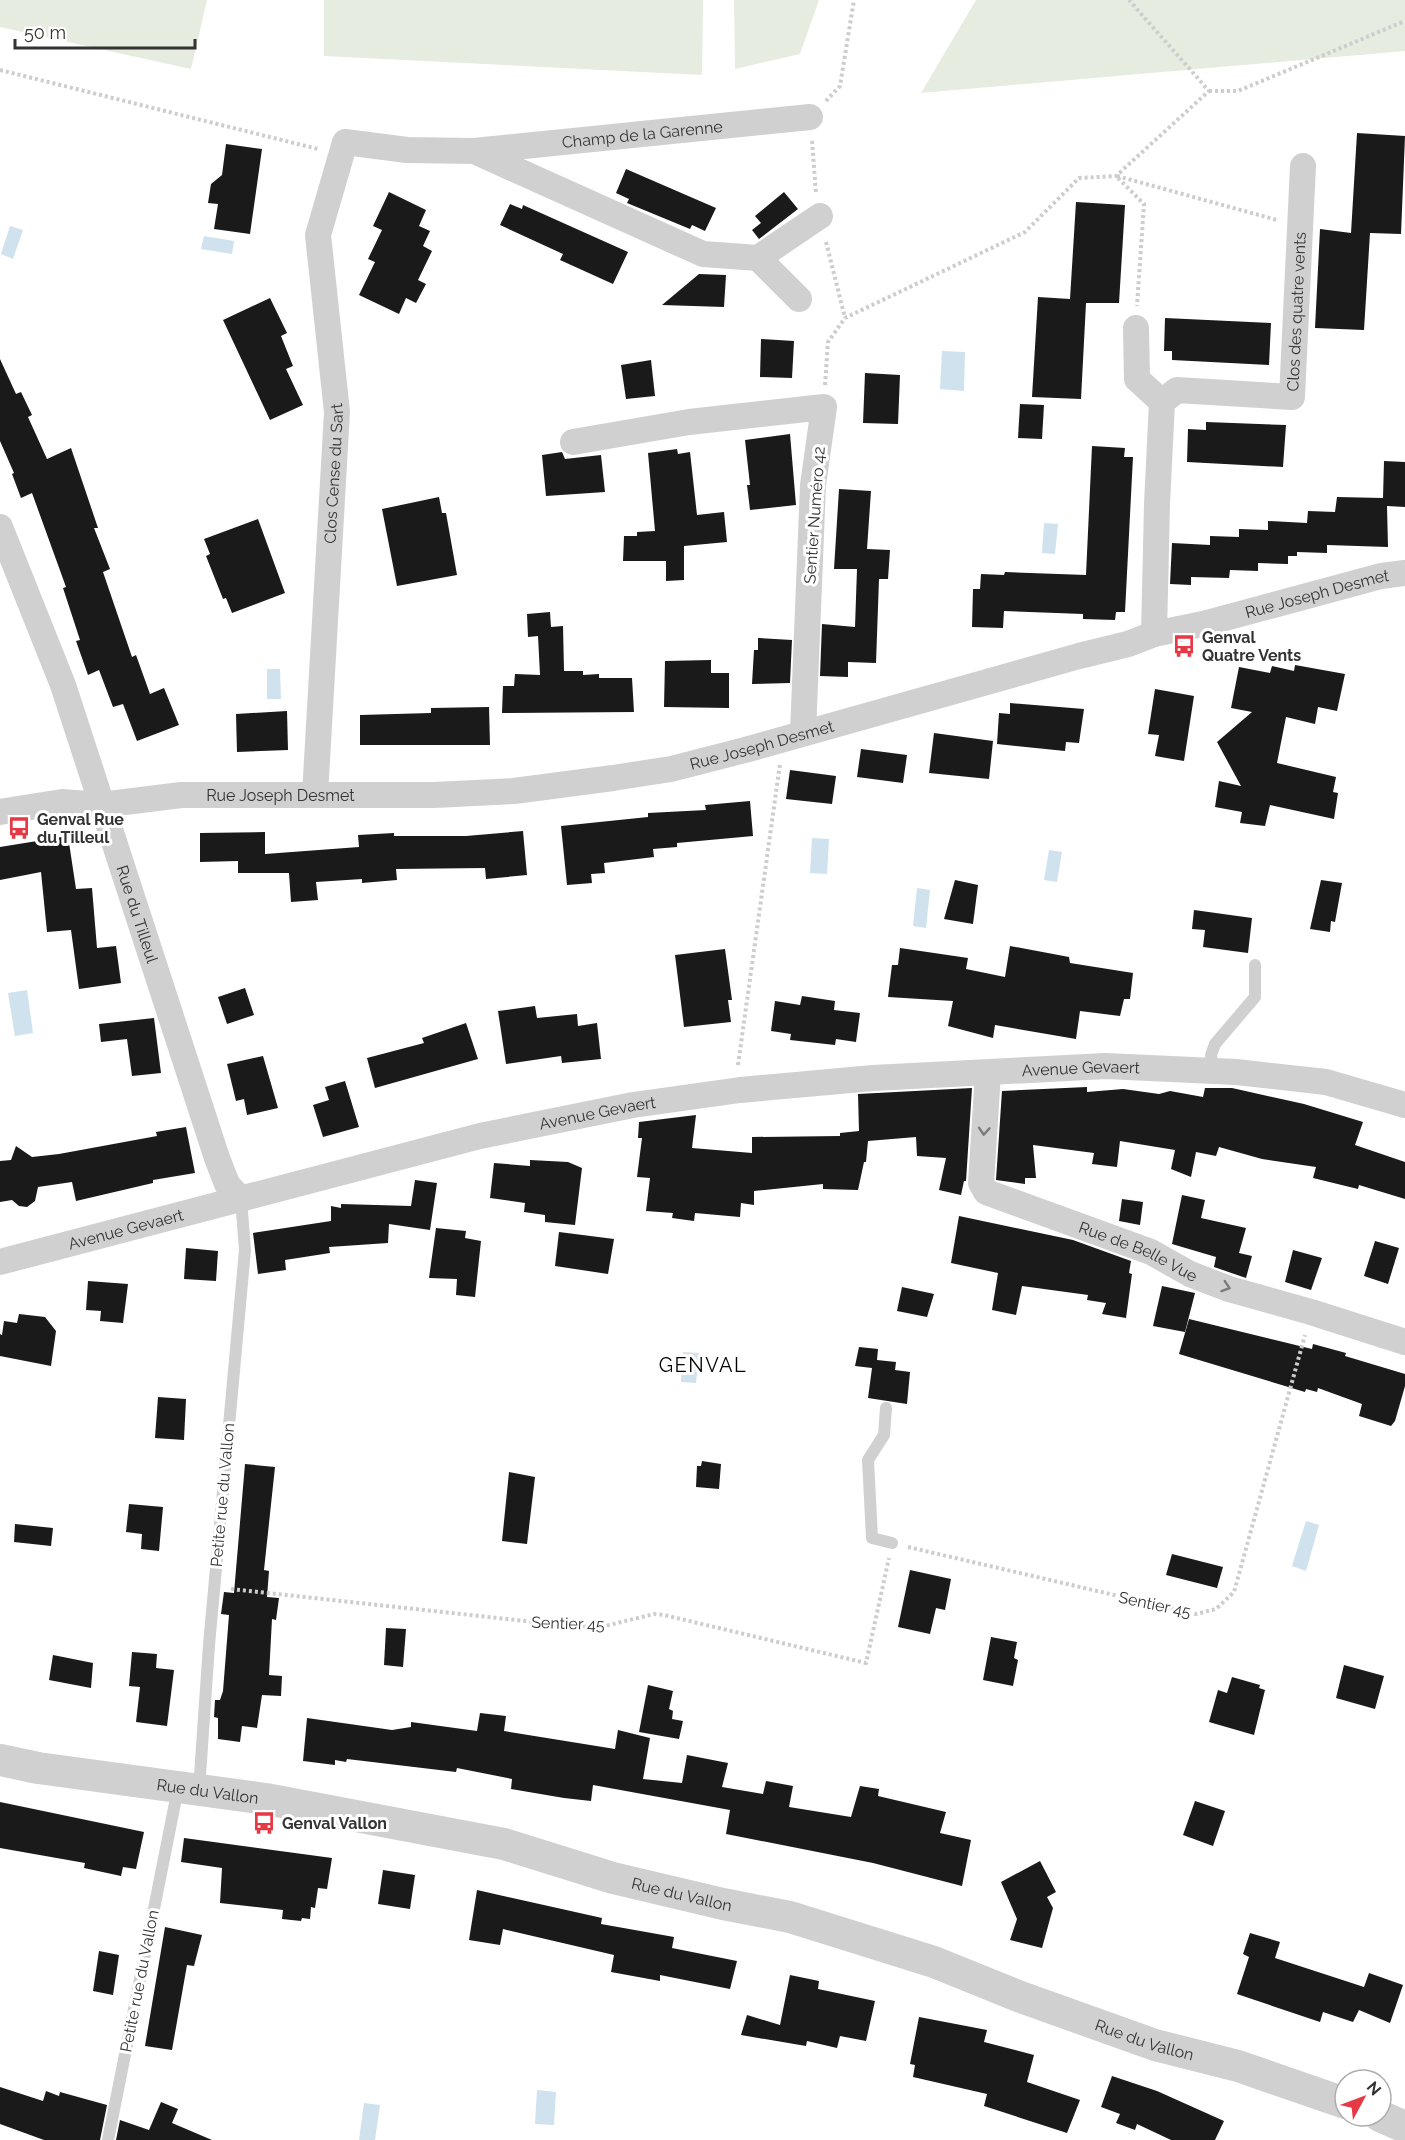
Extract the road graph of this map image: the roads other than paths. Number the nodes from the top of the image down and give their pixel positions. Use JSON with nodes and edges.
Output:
{"nodes":[{"id":1,"x":810,"y":117,"type":"road end"},
{"id":2,"x":474,"y":151,"type":"junction"},
{"id":3,"x":339,"y":155,"type":"joint"},
{"id":4,"x":1303,"y":166,"type":"dead end"},
{"id":5,"x":820,"y":216,"type":"road end"},
{"id":6,"x":758,"y":258,"type":"junction"},
{"id":7,"x":800,"y":298,"type":"dead end"},
{"id":8,"x":1136,"y":328,"type":"road end"},
{"id":9,"x":1162,"y":402,"type":"junction"},
{"id":10,"x":573,"y":442,"type":"dead end"},
{"id":11,"x":0,"y":527,"type":"edge"},
{"id":12,"x":1405,"y":573,"type":"edge"},
{"id":13,"x":1154,"y":634,"type":"junction"},
{"id":14,"x":793,"y":736,"type":"junction"},
{"id":15,"x":315,"y":795,"type":"junction"},
{"id":16,"x":101,"y":805,"type":"junction"},
{"id":17,"x":0,"y":812,"type":"edge"},
{"id":18,"x":1255,"y":964,"type":"dead end"},
{"id":19,"x":1212,"y":1071,"type":"junction"},
{"id":20,"x":988,"y":1073,"type":"junction"},
{"id":21,"x":1405,"y":1105,"type":"edge"},
{"id":22,"x":240,"y":1199,"type":"junction"},
{"id":23,"x":0,"y":1262,"type":"edge"},
{"id":24,"x":1405,"y":1342,"type":"edge"},
{"id":25,"x":886,"y":1408,"type":"dead end"},
{"id":26,"x":892,"y":1543,"type":"road end"},
{"id":27,"x":0,"y":1760,"type":"edge"},
{"id":28,"x":188,"y":1789,"type":"junction"},
{"id":29,"x":1333,"y":2099,"type":"edge"},
{"id":30,"x":108,"y":2140,"type":"edge"}],
"edges":[{"from":1,"to":2,"type":"street","name":"Champ de la Garenne"},
{"from":2,"to":3,"type":"street","name":"Champ de la Garenne"},
{"from":2,"to":6,"type":"street","name":"Champ de la Garenne"},
{"from":3,"to":15,"type":"street","name":"Clos Cense du Sart"},
{"from":4,"to":9,"type":"street","name":"Clos des quatre vents"},
{"from":5,"to":6,"type":"street"},
{"from":6,"to":7,"type":"street"},
{"from":8,"to":9,"type":"street"},
{"from":9,"to":13,"type":"street"},
{"from":10,"to":14,"type":"street","name":"Sentier Numéro 42"},
{"from":11,"to":16,"type":"street","name":"Rue du Tilleul"},
{"from":12,"to":13,"type":"street","name":"Rue Joseph Desmet"},
{"from":13,"to":14,"type":"street","name":"Rue Joseph Desmet"},
{"from":14,"to":15,"type":"street","name":"Rue Joseph Desmet"},
{"from":15,"to":16,"type":"street","name":"Rue Joseph Desmet"},
{"from":16,"to":17,"type":"street","name":"Rue Joseph Desmet"},
{"from":16,"to":22,"type":"street","name":"Rue du Tilleul"},
{"from":18,"to":19,"type":"lane"},
{"from":19,"to":20,"type":"street","name":"Avenue Gevaert"},
{"from":19,"to":21,"type":"street","name":"Avenue Gevaert"},
{"from":20,"to":22,"type":"street","name":"Avenue Gevaert"},
{"from":20,"to":24,"type":"street","name":"Rue de Belle Vue","one_way":true},
{"from":22,"to":23,"type":"street","name":"Avenue Gevaert"},
{"from":22,"to":28,"type":"lane","name":"Petite rue du Vallon"},
{"from":25,"to":26,"type":"lane"},
{"from":27,"to":28,"type":"street","name":"Rue du Vallon"},
{"from":28,"to":29,"type":"street","name":"Rue du Vallon"},
{"from":28,"to":30,"type":"lane","name":"Petite rue du Vallon"}]}
